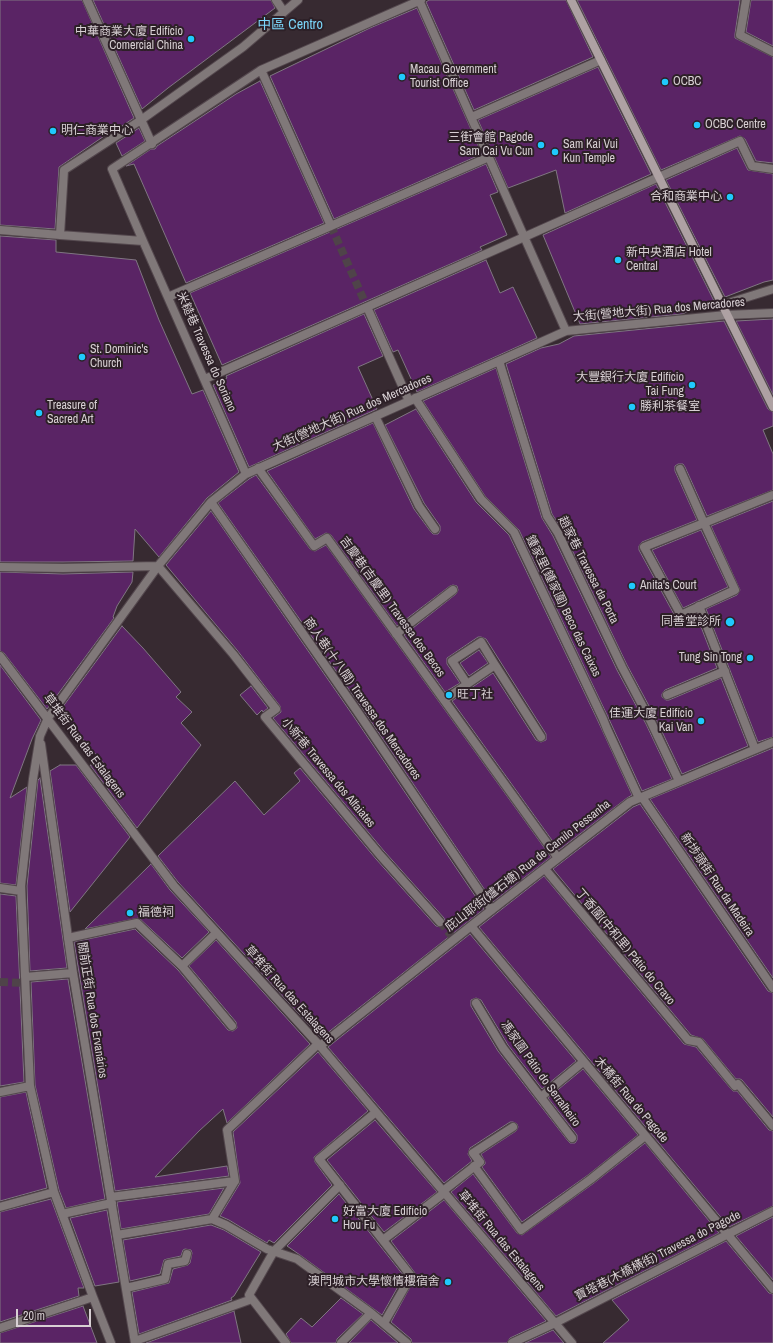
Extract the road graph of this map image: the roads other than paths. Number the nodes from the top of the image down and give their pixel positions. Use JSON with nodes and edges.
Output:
{"nodes":[{"id":1,"x":87,"y":0,"type":"edge"},
{"id":2,"x":276,"y":0,"type":"edge"},
{"id":3,"x":298,"y":0,"type":"edge"},
{"id":4,"x":420,"y":0,"type":"edge"},
{"id":5,"x":571,"y":0,"type":"edge"},
{"id":6,"x":746,"y":0,"type":"edge"},
{"id":7,"x":284,"y":12,"type":"junction"},
{"id":8,"x":773,"y":52,"type":"edge"},
{"id":9,"x":601,"y":60,"type":"junction"},
{"id":10,"x":261,"y":70,"type":"junction"},
{"id":11,"x":472,"y":117,"type":"junction"},
{"id":12,"x":141,"y":120,"type":"junction"},
{"id":13,"x":152,"y":144,"type":"junction"},
{"id":14,"x":489,"y":157,"type":"junction"},
{"id":15,"x":773,"y":169,"type":"edge"},
{"id":16,"x":659,"y":177,"type":"junction"},
{"id":17,"x":331,"y":226,"type":"junction"},
{"id":18,"x":0,"y":230,"type":"edge"},
{"id":19,"x":60,"y":235,"type":"junction"},
{"id":20,"x":524,"y":237,"type":"junction"},
{"id":21,"x":143,"y":241,"type":"junction"},
{"id":22,"x":773,"y":288,"type":"edge"},
{"id":23,"x":168,"y":297,"type":"junction"},
{"id":24,"x":722,"y":305,"type":"junction"},
{"id":25,"x":367,"y":307,"type":"junction"},
{"id":26,"x":773,"y":313,"type":"edge"},
{"id":27,"x":726,"y":315,"type":"junction"},
{"id":28,"x":566,"y":331,"type":"junction"},
{"id":29,"x":499,"y":361,"type":"junction"},
{"id":30,"x":205,"y":379,"type":"junction"},
{"id":31,"x":412,"y":400,"type":"junction"},
{"id":32,"x":773,"y":407,"type":"edge"},
{"id":33,"x":375,"y":416,"type":"junction"},
{"id":34,"x":258,"y":468,"type":"junction"},
{"id":35,"x":680,"y":469,"type":"dead end"},
{"id":36,"x":246,"y":474,"type":"junction"},
{"id":37,"x":773,"y":495,"type":"edge"},
{"id":38,"x":211,"y":502,"type":"junction"},
{"id":39,"x":704,"y":523,"type":"junction"},
{"id":40,"x":435,"y":529,"type":"dead end"},
{"id":41,"x":0,"y":566,"type":"edge"},
{"id":42,"x":158,"y":566,"type":"junction"},
{"id":43,"x":453,"y":590,"type":"dead end"},
{"id":44,"x":699,"y":606,"type":"junction"},
{"id":45,"x":396,"y":634,"type":"junction"},
{"id":46,"x":1,"y":658,"type":"edge"},
{"id":47,"x":495,"y":665,"type":"junction"},
{"id":48,"x":725,"y":671,"type":"junction"},
{"id":49,"x":467,"y":684,"type":"junction"},
{"id":50,"x":667,"y":695,"type":"dead end"},
{"id":51,"x":444,"y":700,"type":"junction"},
{"id":52,"x":48,"y":718,"type":"junction"},
{"id":53,"x":40,"y":736,"type":"junction"},
{"id":54,"x":541,"y":737,"type":"dead end"},
{"id":55,"x":773,"y":742,"type":"edge"},
{"id":56,"x":755,"y":749,"type":"junction"},
{"id":57,"x":679,"y":781,"type":"junction"},
{"id":58,"x":640,"y":798,"type":"junction"},
{"id":59,"x":558,"y":858,"type":"junction"},
{"id":60,"x":545,"y":869,"type":"junction"},
{"id":61,"x":0,"y":888,"type":"edge"},
{"id":62,"x":21,"y":891,"type":"junction"},
{"id":63,"x":492,"y":910,"type":"junction"},
{"id":64,"x":440,"y":922,"type":"tunnel mouth"},
{"id":65,"x":471,"y":926,"type":"junction"},
{"id":66,"x":216,"y":933,"type":"junction"},
{"id":67,"x":68,"y":938,"type":"junction"},
{"id":68,"x":182,"y":966,"type":"junction"},
{"id":69,"x":73,"y":973,"type":"junction"},
{"id":70,"x":25,"y":977,"type":"junction"},
{"id":71,"x":773,"y":988,"type":"edge"},
{"id":72,"x":476,"y":1003,"type":"dead end"},
{"id":73,"x":232,"y":1026,"type":"dead end"},
{"id":74,"x":319,"y":1045,"type":"junction"},
{"id":75,"x":583,"y":1062,"type":"junction"},
{"id":76,"x":30,"y":1086,"type":"junction"},
{"id":77,"x":0,"y":1092,"type":"edge"},
{"id":78,"x":541,"y":1097,"type":"junction"},
{"id":79,"x":376,"y":1112,"type":"junction"},
{"id":80,"x":773,"y":1126,"type":"edge"},
{"id":81,"x":513,"y":1127,"type":"dead end"},
{"id":82,"x":646,"y":1136,"type":"junction"},
{"id":83,"x":572,"y":1138,"type":"dead end"},
{"id":84,"x":474,"y":1166,"type":"junction"},
{"id":85,"x":235,"y":1181,"type":"junction"},
{"id":86,"x":340,"y":1185,"type":"junction"},
{"id":87,"x":54,"y":1192,"type":"junction"},
{"id":88,"x":443,"y":1192,"type":"junction"},
{"id":89,"x":111,"y":1200,"type":"junction"},
{"id":90,"x":0,"y":1207,"type":"edge"},
{"id":91,"x":773,"y":1211,"type":"edge"},
{"id":92,"x":62,"y":1214,"type":"junction"},
{"id":93,"x":212,"y":1219,"type":"junction"},
{"id":94,"x":117,"y":1235,"type":"junction"},
{"id":95,"x":727,"y":1235,"type":"junction"},
{"id":96,"x":383,"y":1240,"type":"junction"},
{"id":97,"x":274,"y":1251,"type":"junction"},
{"id":98,"x":187,"y":1254,"type":"dead end"},
{"id":99,"x":126,"y":1288,"type":"junction"},
{"id":100,"x":773,"y":1289,"type":"edge"},
{"id":101,"x":93,"y":1297,"type":"junction"},
{"id":102,"x":250,"y":1297,"type":"junction"},
{"id":103,"x":372,"y":1313,"type":"junction"},
{"id":104,"x":384,"y":1323,"type":"junction"},
{"id":105,"x":555,"y":1323,"type":"junction"},
{"id":106,"x":0,"y":1328,"type":"edge"},
{"id":107,"x":135,"y":1342,"type":"edge"},
{"id":108,"x":111,"y":1343,"type":"edge"},
{"id":109,"x":286,"y":1343,"type":"edge"},
{"id":110,"x":341,"y":1343,"type":"edge"},
{"id":111,"x":407,"y":1343,"type":"edge"},
{"id":112,"x":512,"y":1343,"type":"edge"},
{"id":113,"x":572,"y":1343,"type":"edge"}],
"edges":[{"from":1,"to":12,"type":"street"},
{"from":2,"to":7,"type":"street"},
{"from":3,"to":7,"type":"street"},
{"from":4,"to":10,"type":"street"},
{"from":4,"to":11,"type":"street"},
{"from":5,"to":9,"type":"main road"},
{"from":6,"to":8,"type":"street"},
{"from":7,"to":12,"type":"street"},
{"from":9,"to":11,"type":"street"},
{"from":9,"to":16,"type":"main road"},
{"from":10,"to":13,"type":"street"},
{"from":10,"to":17,"type":"street"},
{"from":11,"to":14,"type":"street"},
{"from":12,"to":13,"type":"street"},
{"from":12,"to":19,"type":"street"},
{"from":13,"to":21,"type":"street","name":"米糙巷 Travessa do Soriano"},
{"from":14,"to":17,"type":"street"},
{"from":14,"to":20,"type":"street"},
{"from":15,"to":16,"type":"street"},
{"from":16,"to":20,"type":"street"},
{"from":16,"to":24,"type":"main road"},
{"from":17,"to":23,"type":"street"},
{"from":18,"to":19,"type":"street"},
{"from":19,"to":21,"type":"street"},
{"from":20,"to":25,"type":"street"},
{"from":20,"to":28,"type":"street"},
{"from":21,"to":23,"type":"street","name":"米糙巷 Travessa do Soriano"},
{"from":22,"to":24,"type":"street","name":"大街(營地大街) Rua dos Mercadores"},
{"from":23,"to":30,"type":"street","name":"米糙巷 Travessa do Soriano"},
{"from":24,"to":27,"type":"main road"},
{"from":25,"to":30,"type":"street"},
{"from":25,"to":31,"type":"street","name":"鍾家里(鍾家圍) Beco das Caixas"},
{"from":26,"to":27,"type":"street","name":"大街(營地大街) Rua dos Mercadores"},
{"from":27,"to":28,"type":"street","name":"大街(營地大街) Rua dos Mercadores"},
{"from":27,"to":32,"type":"main road"},
{"from":28,"to":29,"type":"street","name":"大街(營地大街) Rua dos Mercadores"},
{"from":29,"to":31,"type":"street","name":"大街(營地大街) Rua dos Mercadores"},
{"from":29,"to":57,"type":"street","name":"趙家巷 Travessa da Porta"},
{"from":30,"to":36,"type":"street","name":"米糙巷 Travessa do Soriano"},
{"from":31,"to":33,"type":"street","name":"大街(營地大街) Rua dos Mercadores"},
{"from":31,"to":58,"type":"street","name":"鍾家里(鍾家圍) Beco das Caixas"},
{"from":33,"to":34,"type":"street","name":"大街(營地大街) Rua dos Mercadores"},
{"from":33,"to":40,"type":"street"},
{"from":34,"to":36,"type":"street","name":"大街(營地大街) Rua dos Mercadores"},
{"from":34,"to":45,"type":"street","name":"吉慶巷(吉慶里) Travessa dos Becos"},
{"from":35,"to":39,"type":"street"},
{"from":36,"to":38,"type":"street","name":"大街(營地大街) Rua dos Mercadores"},
{"from":37,"to":39,"type":"street"},
{"from":38,"to":42,"type":"street","name":"大街(營地大街) Rua dos Mercadores"},
{"from":38,"to":63,"type":"street","name":"商人巷(十八間) Travessa dos Mercadores"},
{"from":39,"to":44,"type":"street"},
{"from":39,"to":44,"type":"street"},
{"from":41,"to":42,"type":"street"},
{"from":42,"to":52,"type":"street","name":"大街(營地大街) Rua dos Mercadores"},
{"from":42,"to":64,"type":"street","name":"小新巷 Travessa dos Alfaiates"},
{"from":43,"to":45,"type":"street"},
{"from":44,"to":48,"type":"street"},
{"from":45,"to":51,"type":"street","name":"吉慶巷(吉慶里) Travessa dos Becos"},
{"from":46,"to":52,"type":"street","name":"草堆街 Rua das Estalagens"},
{"from":47,"to":49,"type":"street"},
{"from":47,"to":49,"type":"street"},
{"from":47,"to":54,"type":"street"},
{"from":48,"to":50,"type":"street"},
{"from":48,"to":56,"type":"street"},
{"from":49,"to":51,"type":"street"},
{"from":51,"to":59,"type":"street","name":"吉慶巷(吉慶里) Travessa dos Becos"},
{"from":52,"to":53,"type":"street","name":"大街(營地大街) Rua dos Mercadores"},
{"from":52,"to":66,"type":"street","name":"草堆街 Rua das Estalagens"},
{"from":53,"to":62,"type":"street","name":"大街(營地大街) Rua dos Mercadores"},
{"from":53,"to":67,"type":"street","name":"關前正街 Rua dos Ervanários"},
{"from":55,"to":56,"type":"street","name":"庇山耶街(爐石塘) Rua de Camilo Pessanha"},
{"from":56,"to":57,"type":"street","name":"庇山耶街(爐石塘) Rua de Camilo Pessanha"},
{"from":57,"to":58,"type":"street","name":"庇山耶街(爐石塘) Rua de Camilo Pessanha"},
{"from":58,"to":59,"type":"street","name":"庇山耶街(爐石塘) Rua de Camilo Pessanha"},
{"from":58,"to":71,"type":"street","name":"新埗頭街 Rua da Madeira"},
{"from":59,"to":60,"type":"street","name":"庇山耶街(爐石塘) Rua de Camilo Pessanha"},
{"from":60,"to":63,"type":"street","name":"庇山耶街(爐石塘) Rua de Camilo Pessanha"},
{"from":60,"to":80,"type":"street","name":"丁香圍(中和里) Pátio do Cravo"},
{"from":61,"to":62,"type":"street"},
{"from":62,"to":70,"type":"street","name":"大街(營地大街) Rua dos Mercadores"},
{"from":63,"to":65,"type":"street","name":"庇山耶街(爐石塘) Rua de Camilo Pessanha"},
{"from":65,"to":74,"type":"street","name":"庇山耶街(爐石塘) Rua de Camilo Pessanha"},
{"from":65,"to":75,"type":"street","name":"木橋街 Rua do Pagode"},
{"from":66,"to":68,"type":"street"},
{"from":66,"to":74,"type":"street","name":"草堆街 Rua das Estalagens"},
{"from":67,"to":68,"type":"street"},
{"from":67,"to":69,"type":"street","name":"關前正街 Rua dos Ervanários"},
{"from":68,"to":73,"type":"street"},
{"from":69,"to":70,"type":"street"},
{"from":69,"to":89,"type":"street","name":"關前正街 Rua dos Ervanários"},
{"from":70,"to":76,"type":"street","name":"大街(營地大街) Rua dos Mercadores"},
{"from":72,"to":78,"type":"street","name":"馮家圍 Pátio do Serralheiro"},
{"from":74,"to":79,"type":"street","name":"草堆街 Rua das Estalagens"},
{"from":74,"to":85,"type":"street","name":"庇山耶街(爐石塘) Rua de Camilo Pessanha"},
{"from":75,"to":78,"type":"street"},
{"from":75,"to":82,"type":"street","name":"木橋街 Rua do Pagode"},
{"from":76,"to":77,"type":"street"},
{"from":76,"to":87,"type":"street","name":"大街(營地大街) Rua dos Mercadores"},
{"from":78,"to":83,"type":"street","name":"馮家圍 Pátio do Serralheiro"},
{"from":79,"to":86,"type":"street"},
{"from":79,"to":88,"type":"street","name":"草堆街 Rua das Estalagens"},
{"from":81,"to":84,"type":"street"},
{"from":82,"to":84,"type":"street"},
{"from":82,"to":95,"type":"street","name":"木橋街 Rua do Pagode"},
{"from":84,"to":88,"type":"street"},
{"from":85,"to":89,"type":"street"},
{"from":85,"to":93,"type":"street"},
{"from":86,"to":96,"type":"street"},
{"from":86,"to":97,"type":"street"},
{"from":87,"to":90,"type":"street"},
{"from":87,"to":92,"type":"street","name":"大街(營地大街) Rua dos Mercadores"},
{"from":88,"to":96,"type":"street"},
{"from":88,"to":105,"type":"street","name":"草堆街 Rua das Estalagens"},
{"from":89,"to":92,"type":"street"},
{"from":89,"to":94,"type":"street","name":"關前正街 Rua dos Ervanários"},
{"from":91,"to":95,"type":"street","name":"寶塔巷(木橋橫街) Travessa do Pagode"},
{"from":92,"to":101,"type":"street","name":"大街(營地大街) Rua dos Mercadores"},
{"from":93,"to":94,"type":"street"},
{"from":93,"to":97,"type":"street"},
{"from":94,"to":99,"type":"street","name":"關前正街 Rua dos Ervanários"},
{"from":95,"to":100,"type":"street","name":"木橋街 Rua do Pagode"},
{"from":95,"to":105,"type":"street","name":"寶塔巷(木橋橫街) Travessa do Pagode"},
{"from":96,"to":104,"type":"street"},
{"from":97,"to":102,"type":"street"},
{"from":97,"to":103,"type":"street"},
{"from":98,"to":99,"type":"street"},
{"from":99,"to":107,"type":"street","name":"關前正街 Rua dos Ervanários"},
{"from":101,"to":106,"type":"street"},
{"from":101,"to":108,"type":"street","name":"大街(營地大街) Rua dos Mercadores"},
{"from":102,"to":107,"type":"street"},
{"from":102,"to":109,"type":"street"},
{"from":103,"to":104,"type":"street"},
{"from":103,"to":110,"type":"street"},
{"from":104,"to":111,"type":"street"},
{"from":105,"to":112,"type":"street","name":"寶塔巷(木橋橫街) Travessa do Pagode"},
{"from":105,"to":113,"type":"street","name":"草堆街 Rua das Estalagens"}]}
